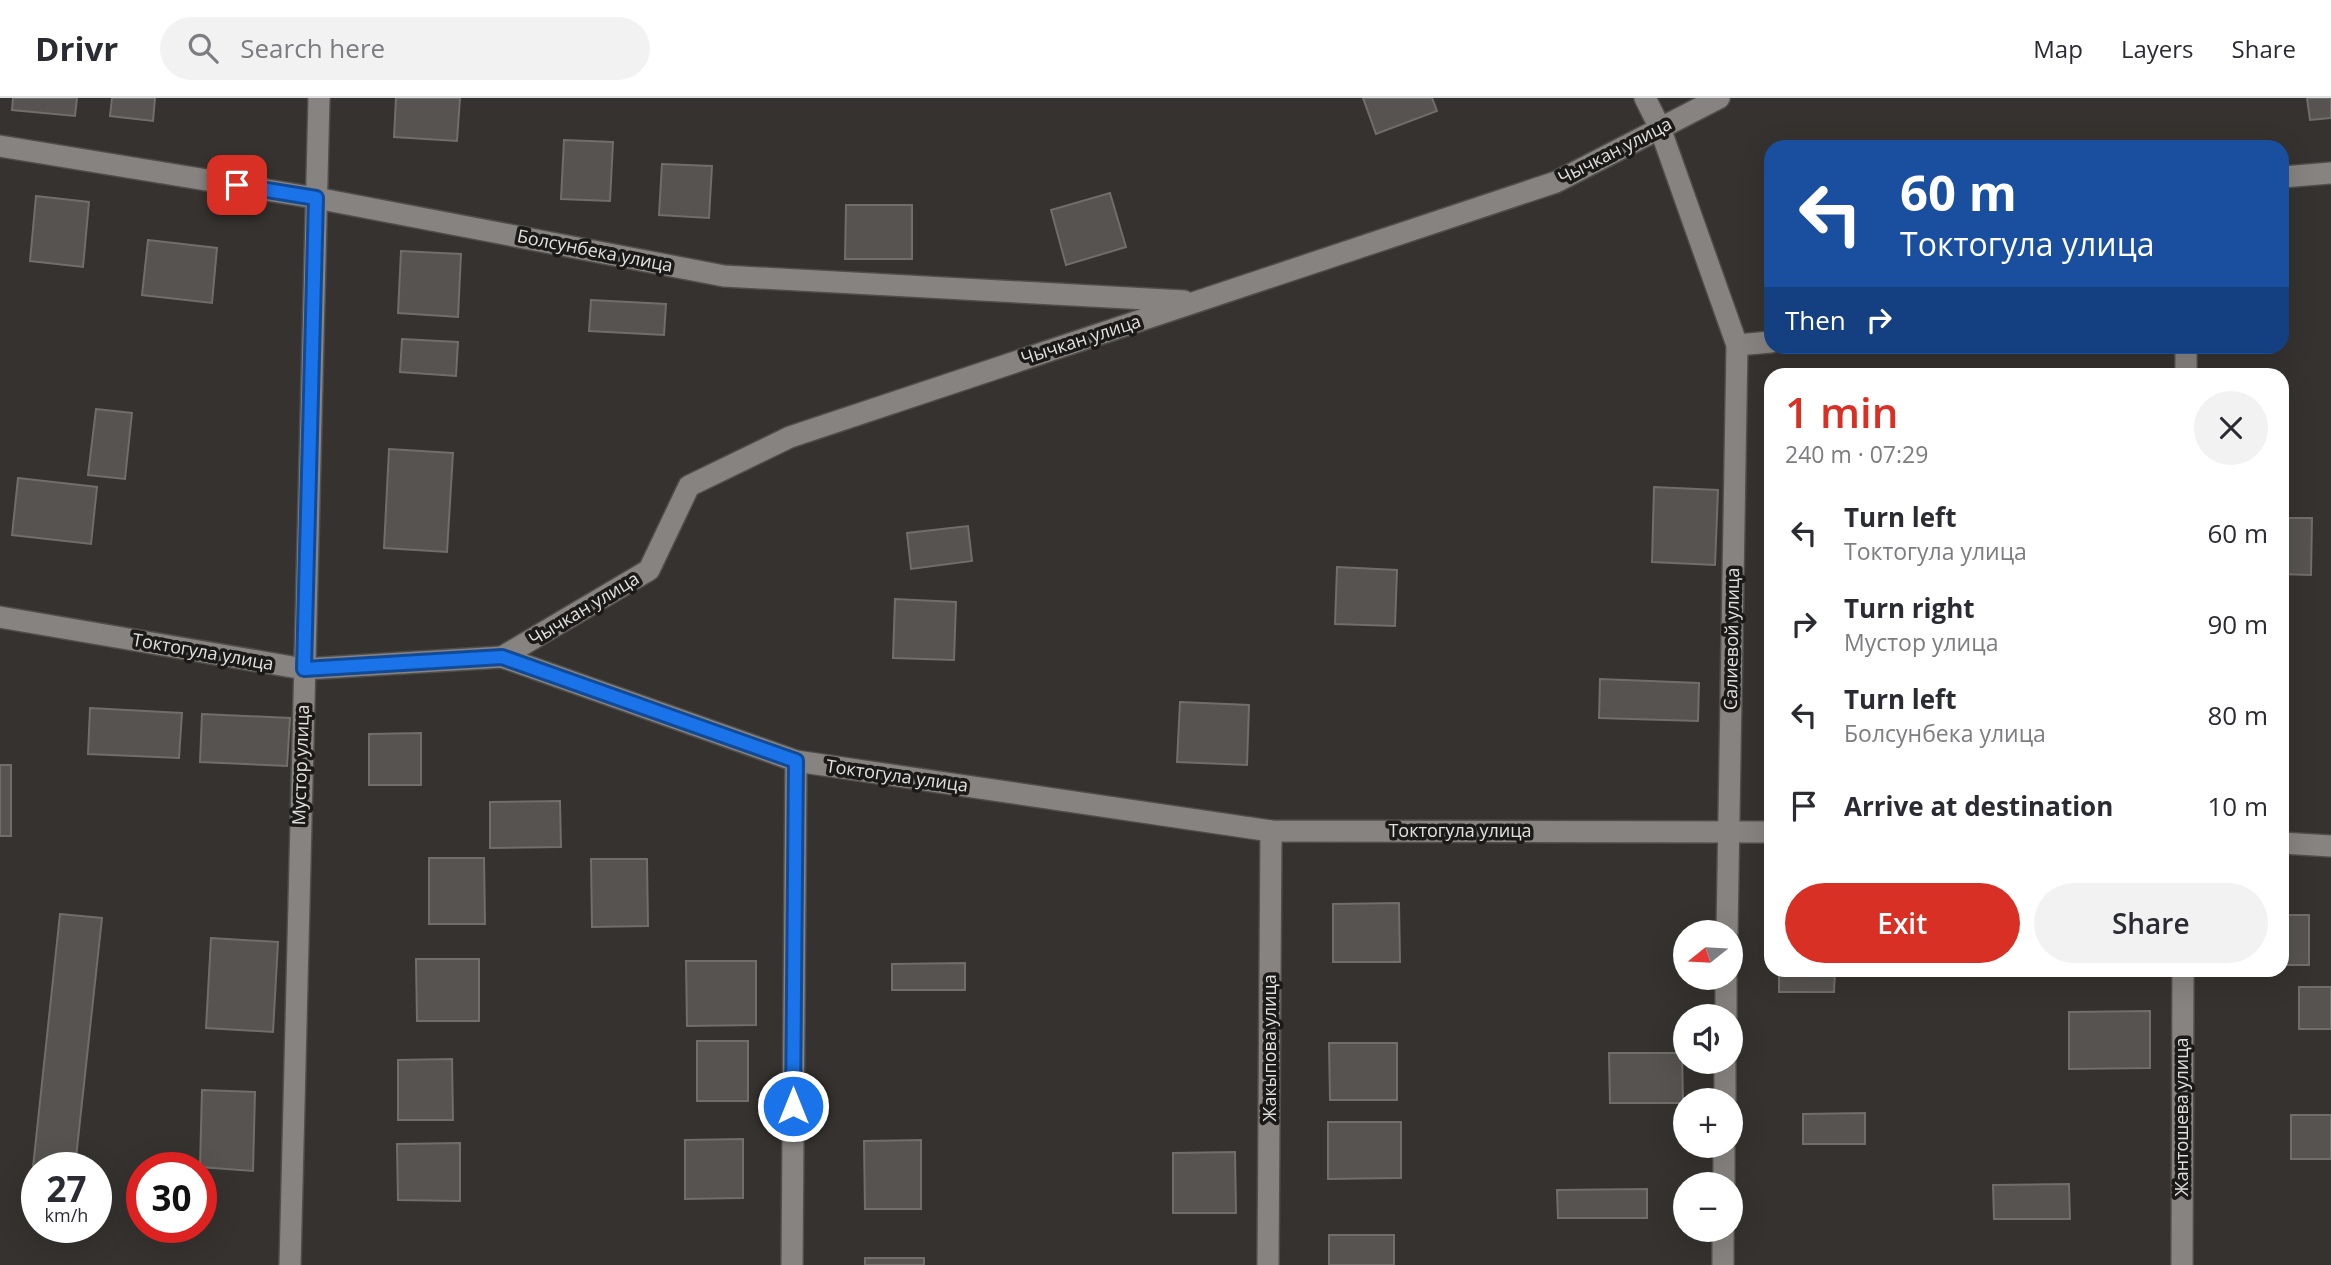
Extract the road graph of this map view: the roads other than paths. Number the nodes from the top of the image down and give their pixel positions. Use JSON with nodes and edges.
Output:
{"nodes":[{"id":1,"x":319,"y":98,"type":"edge"},
{"id":2,"x":1645,"y":98,"type":"edge"},
{"id":3,"x":1719,"y":98,"type":"edge"},
{"id":4,"x":1660,"y":128,"type":"junction"},
{"id":5,"x":0,"y":146,"type":"edge"},
{"id":6,"x":2331,"y":173,"type":"edge"},
{"id":7,"x":2289,"y":176,"type":"edge"},
{"id":8,"x":316,"y":198,"type":"junction"},
{"id":9,"x":1196,"y":301,"type":"junction"},
{"id":10,"x":1764,"y":343,"type":"edge"},
{"id":11,"x":1737,"y":345,"type":"junction"},
{"id":12,"x":0,"y":617,"type":"edge"},
{"id":13,"x":502,"y":657,"type":"junction"},
{"id":14,"x":304,"y":669,"type":"junction"},
{"id":15,"x":796,"y":761,"type":"junction"},
{"id":16,"x":1271,"y":831,"type":"junction"},
{"id":17,"x":1728,"y":832,"type":"junction"},
{"id":18,"x":1764,"y":832,"type":"edge"},
{"id":19,"x":2289,"y":843,"type":"edge"},
{"id":20,"x":2331,"y":846,"type":"edge"},
{"id":21,"x":1727,"y":920,"type":"edge"},
{"id":22,"x":2183,"y":977,"type":"edge"},
{"id":23,"x":1723,"y":1242,"type":"edge"},
{"id":24,"x":290,"y":1265,"type":"edge"},
{"id":25,"x":792,"y":1265,"type":"edge"},
{"id":26,"x":1268,"y":1265,"type":"edge"},
{"id":27,"x":1723,"y":1265,"type":"edge"},
{"id":28,"x":2182,"y":1265,"type":"edge"}],
"edges":[{"from":1,"to":8,"type":"street","name":"Мустор улица"},
{"from":2,"to":4,"type":"street"},
{"from":3,"to":4,"type":"street","name":"Чычкан улица"},
{"from":4,"to":9,"type":"street","name":"Чычкан улица"},
{"from":4,"to":11,"type":"street"},
{"from":5,"to":8,"type":"street","name":"Болсунбека улица"},
{"from":6,"to":7,"type":"street"},
{"from":8,"to":9,"type":"street","name":"Болсунбека улица"},
{"from":8,"to":14,"type":"street","name":"Мустор улица"},
{"from":9,"to":13,"type":"street","name":"Чычкан улица"},
{"from":10,"to":11,"type":"street"},
{"from":11,"to":17,"type":"street","name":"Салиевой улица"},
{"from":12,"to":14,"type":"street","name":"Токтогула улица"},
{"from":13,"to":14,"type":"street","name":"Токтогула улица"},
{"from":13,"to":15,"type":"street","name":"Токтогула улица"},
{"from":14,"to":24,"type":"street","name":"Мустор улица"},
{"from":15,"to":16,"type":"street","name":"Токтогула улица"},
{"from":15,"to":25,"type":"street"},
{"from":16,"to":17,"type":"street","name":"Токтогула улица"},
{"from":16,"to":26,"type":"street","name":"Жакыпова улица"},
{"from":17,"to":18,"type":"street","name":"Токтогула улица"},
{"from":17,"to":21,"type":"street","name":"Салиевой улица"},
{"from":19,"to":20,"type":"street"},
{"from":22,"to":28,"type":"street","name":"Жантошева улица"},
{"from":23,"to":27,"type":"street"}]}
